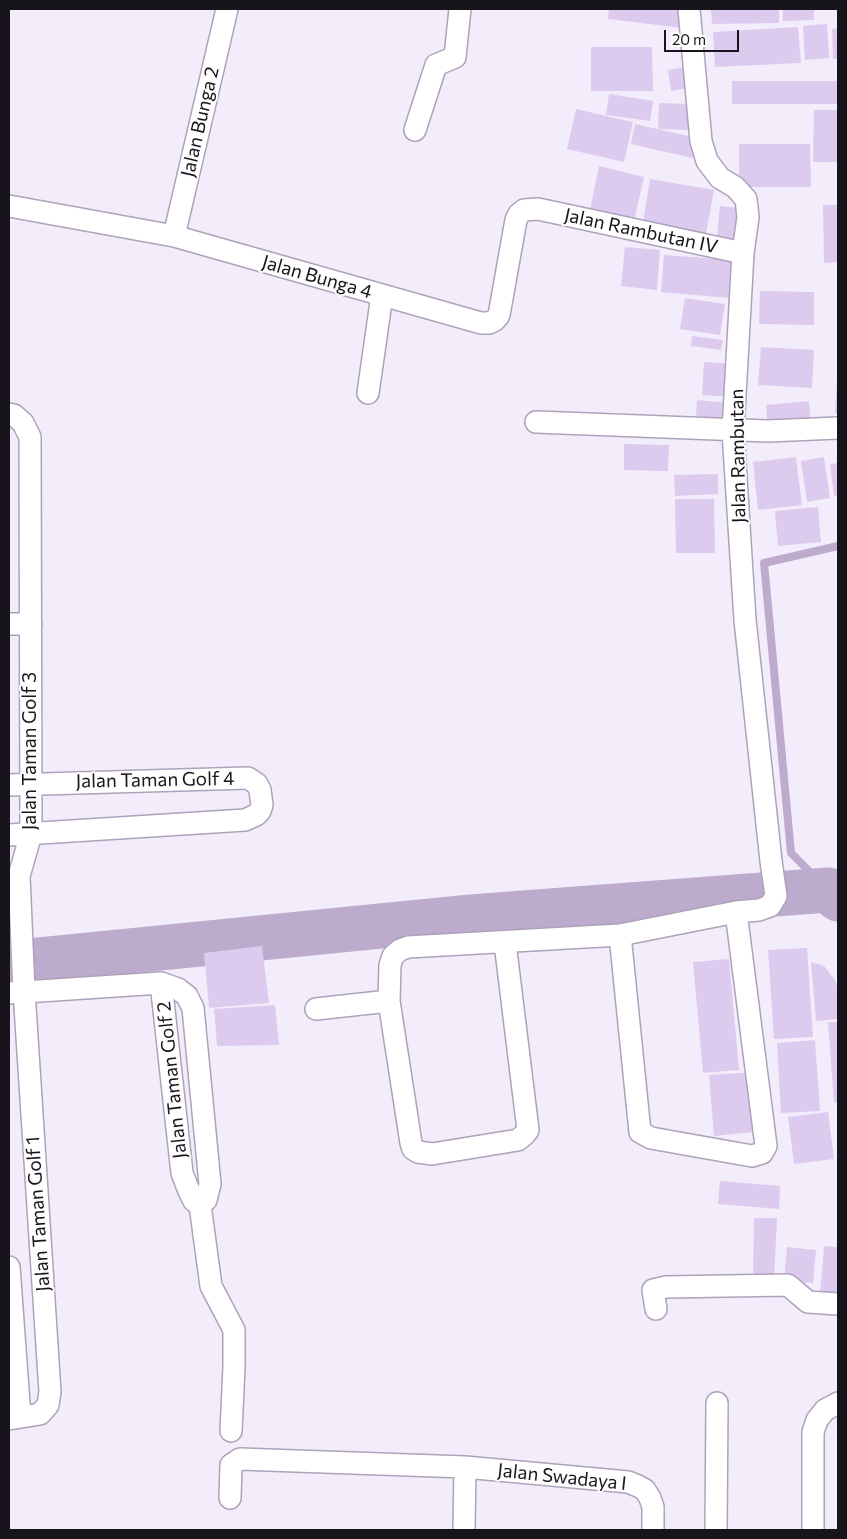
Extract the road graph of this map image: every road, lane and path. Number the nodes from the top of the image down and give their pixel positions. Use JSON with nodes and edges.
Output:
{"nodes":[{"id":1,"x":227,"y":9,"type":"edge"},
{"id":2,"x":460,"y":9,"type":"edge"},
{"id":3,"x":689,"y":9,"type":"edge"},
{"id":4,"x":415,"y":130,"type":"dead end"},
{"id":5,"x":9,"y":206,"type":"edge"},
{"id":6,"x":538,"y":209,"type":"joint"},
{"id":7,"x":174,"y":236,"type":"junction"},
{"id":8,"x":743,"y":253,"type":"junction"},
{"id":9,"x":382,"y":295,"type":"junction"},
{"id":10,"x":368,"y":393,"type":"dead end"},
{"id":11,"x":9,"y":414,"type":"edge"},
{"id":12,"x":536,"y":422,"type":"dead end"},
{"id":13,"x":838,"y":428,"type":"edge"},
{"id":14,"x":733,"y":431,"type":"junction"},
{"id":15,"x":9,"y":624,"type":"edge"},
{"id":16,"x":31,"y":624,"type":"junction"},
{"id":17,"x":31,"y":783,"type":"junction"},
{"id":18,"x":9,"y":785,"type":"edge"},
{"id":19,"x":31,"y":834,"type":"junction"},
{"id":20,"x":9,"y":835,"type":"edge"},
{"id":21,"x":9,"y":852,"type":"edge"},
{"id":22,"x":19,"y":876,"type":"junction"},
{"id":23,"x":736,"y":912,"type":"junction"},
{"id":24,"x":620,"y":935,"type":"junction"},
{"id":25,"x":504,"y":942,"type":"junction"},
{"id":26,"x":161,"y":984,"type":"junction"},
{"id":27,"x":19,"y":985,"type":"edge"},
{"id":28,"x":390,"y":1001,"type":"junction"},
{"id":29,"x":316,"y":1009,"type":"dead end"},
{"id":30,"x":200,"y":1205,"type":"junction"},
{"id":31,"x":9,"y":1267,"type":"edge"},
{"id":32,"x":838,"y":1304,"type":"edge"},
{"id":33,"x":656,"y":1309,"type":"dead end"},
{"id":34,"x":716,"y":1403,"type":"dead end"},
{"id":35,"x":838,"y":1403,"type":"edge"},
{"id":36,"x":14,"y":1418,"type":"edge"},
{"id":37,"x":231,"y":1430,"type":"dead end"},
{"id":38,"x":465,"y":1468,"type":"junction"},
{"id":39,"x":230,"y":1498,"type":"dead end"},
{"id":40,"x":464,"y":1530,"type":"edge"},
{"id":41,"x":653,"y":1530,"type":"edge"},
{"id":42,"x":716,"y":1530,"type":"edge"},
{"id":43,"x":813,"y":1530,"type":"edge"}],
"edges":[{"from":1,"to":7,"type":"street","name":"Jalan Bunga 2"},
{"from":2,"to":4,"type":"street"},
{"from":3,"to":8,"type":"street","name":"Jalan Rambutan"},
{"from":5,"to":7,"type":"street","name":"Jalan Bunga 4"},
{"from":6,"to":8,"type":"street","name":"Jalan Rambutan IV"},
{"from":6,"to":9,"type":"street","name":"Jalan Bunga 4"},
{"from":7,"to":9,"type":"street","name":"Jalan Bunga 4"},
{"from":8,"to":14,"type":"street","name":"Jalan Rambutan"},
{"from":9,"to":10,"type":"street"},
{"from":11,"to":16,"type":"street","name":"Jalan Taman Golf 3"},
{"from":12,"to":14,"type":"street"},
{"from":13,"to":14,"type":"street"},
{"from":14,"to":23,"type":"street","name":"Jalan Rambutan"},
{"from":15,"to":16,"type":"street"},
{"from":16,"to":17,"type":"street","name":"Jalan Taman Golf 3"},
{"from":17,"to":18,"type":"street","name":"Jalan Taman Golf 4"},
{"from":17,"to":19,"type":"street","name":"Jalan Taman Golf 3"},
{"from":17,"to":19,"type":"street","name":"Jalan Taman Golf 4"},
{"from":19,"to":20,"type":"street","name":"Jalan Taman Golf 4"},
{"from":19,"to":22,"type":"street","name":"Jalan Taman Golf 3"},
{"from":21,"to":22,"type":"street","name":"Jalan Taman Golf 3"},
{"from":22,"to":27,"type":"street","name":"Jalan Taman Golf 3"},
{"from":23,"to":24,"type":"street"},
{"from":23,"to":24,"type":"street"},
{"from":24,"to":25,"type":"street"},
{"from":25,"to":28,"type":"street"},
{"from":25,"to":28,"type":"street"},
{"from":26,"to":27,"type":"street"},
{"from":26,"to":30,"type":"street","name":"Jalan Taman Golf 2"},
{"from":26,"to":30,"type":"street","name":"Jalan Taman Golf 2"},
{"from":27,"to":36,"type":"street","name":"Jalan Taman Golf 1"},
{"from":28,"to":29,"type":"street"},
{"from":30,"to":37,"type":"street","name":"Jalan Taman Golf 2"},
{"from":31,"to":36,"type":"street","name":"Jalan Taman Golf 1"},
{"from":32,"to":33,"type":"street"},
{"from":34,"to":42,"type":"street"},
{"from":35,"to":43,"type":"street"},
{"from":38,"to":39,"type":"street","name":"Jalan Swadaya I"},
{"from":38,"to":40,"type":"street"},
{"from":38,"to":41,"type":"street","name":"Jalan Swadaya I"}]}
